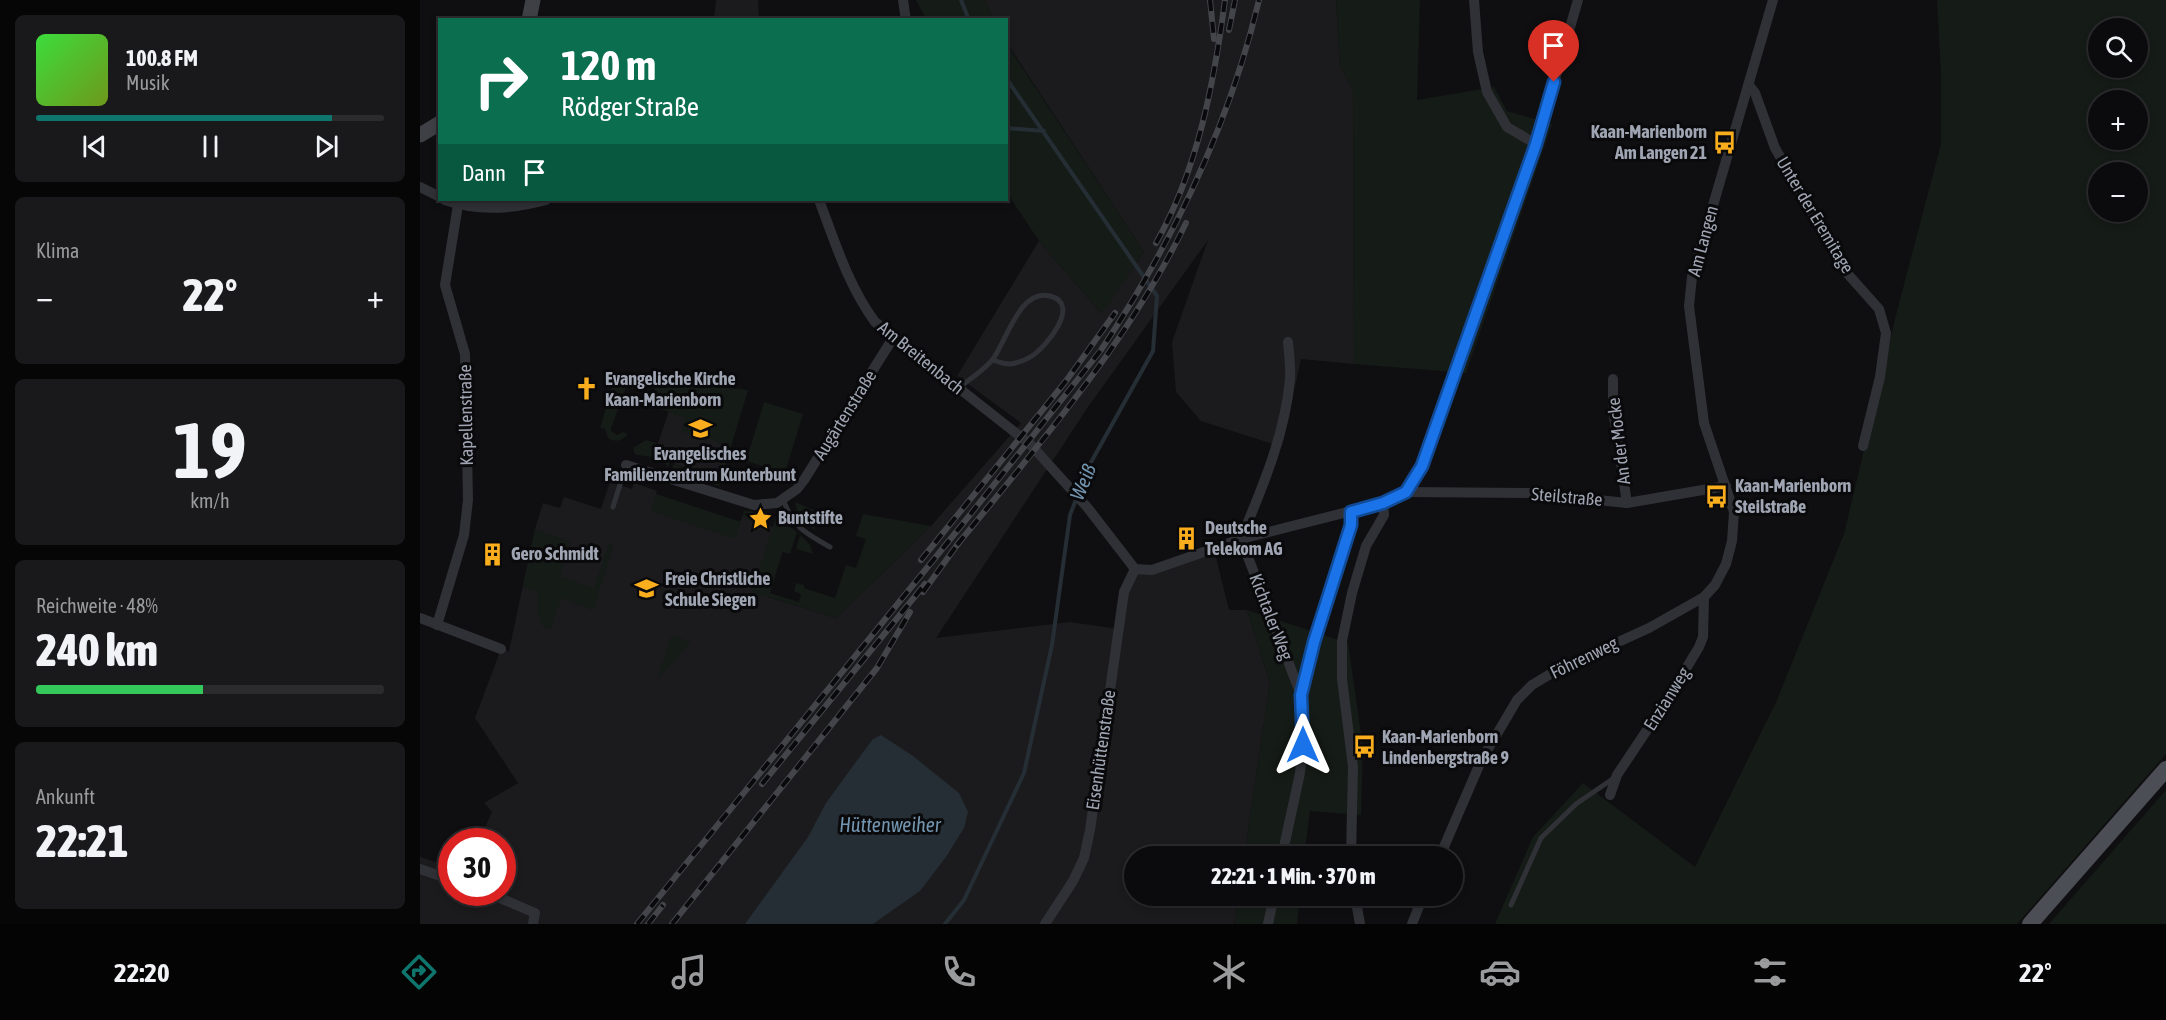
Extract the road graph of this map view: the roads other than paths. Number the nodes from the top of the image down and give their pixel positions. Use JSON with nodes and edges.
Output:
{"nodes":[{"id":1,"x":533,"y":0,"type":"edge"},
{"id":2,"x":903,"y":0,"type":"edge"},
{"id":3,"x":1474,"y":0,"type":"edge"},
{"id":4,"x":1578,"y":0,"type":"edge"},
{"id":5,"x":1773,"y":0,"type":"edge"},
{"id":6,"x":529,"y":18,"type":"edge"},
{"id":7,"x":906,"y":18,"type":"edge"},
{"id":8,"x":1749,"y":85,"type":"junction"},
{"id":9,"x":438,"y":124,"type":"edge"},
{"id":10,"x":420,"y":135,"type":"edge"},
{"id":11,"x":1536,"y":144,"type":"junction"},
{"id":12,"x":420,"y":188,"type":"edge"},
{"id":13,"x":438,"y":196,"type":"edge"},
{"id":14,"x":448,"y":201,"type":"edge"},
{"id":15,"x":542,"y":201,"type":"edge"},
{"id":16,"x":819,"y":201,"type":"edge"},
{"id":17,"x":458,"y":205,"type":"junction"},
{"id":18,"x":893,"y":338,"type":"junction"},
{"id":19,"x":1288,"y":342,"type":"dead end"},
{"id":20,"x":993,"y":360,"type":"junction"},
{"id":21,"x":1613,"y":379,"type":"dead end"},
{"id":22,"x":958,"y":388,"type":"junction"},
{"id":23,"x":1863,"y":446,"type":"dead end"},
{"id":24,"x":626,"y":465,"type":"joint"},
{"id":25,"x":1726,"y":486,"type":"junction"},
{"id":26,"x":1406,"y":492,"type":"junction"},
{"id":27,"x":783,"y":500,"type":"junction"},
{"id":28,"x":1627,"y":502,"type":"junction"},
{"id":29,"x":1383,"y":503,"type":"junction"},
{"id":30,"x":613,"y":507,"type":"dead end"},
{"id":31,"x":1351,"y":512,"type":"junction"},
{"id":32,"x":1241,"y":539,"type":"junction"},
{"id":33,"x":830,"y":547,"type":"dead end"},
{"id":34,"x":1135,"y":569,"type":"junction"},
{"id":35,"x":1704,"y":597,"type":"junction"},
{"id":36,"x":420,"y":618,"type":"edge"},
{"id":37,"x":436,"y":625,"type":"junction"},
{"id":38,"x":501,"y":649,"type":"dead end"},
{"id":39,"x":1301,"y":695,"type":"junction"},
{"id":40,"x":2166,"y":769,"type":"edge"},
{"id":41,"x":1617,"y":775,"type":"junction"},
{"id":42,"x":1610,"y":795,"type":"dead end"},
{"id":43,"x":1284,"y":846,"type":"edge"},
{"id":44,"x":1351,"y":846,"type":"edge"},
{"id":45,"x":1444,"y":846,"type":"edge"},
{"id":46,"x":420,"y":869,"type":"edge"},
{"id":47,"x":438,"y":875,"type":"edge"},
{"id":48,"x":516,"y":905,"type":"edge"},
{"id":49,"x":1272,"y":906,"type":"edge"},
{"id":50,"x":1357,"y":906,"type":"edge"},
{"id":51,"x":1419,"y":906,"type":"edge"},
{"id":52,"x":1511,"y":906,"type":"dead end"},
{"id":53,"x":533,"y":924,"type":"edge"},
{"id":54,"x":1046,"y":924,"type":"edge"},
{"id":55,"x":1268,"y":924,"type":"edge"},
{"id":56,"x":1360,"y":924,"type":"edge"},
{"id":57,"x":1412,"y":924,"type":"edge"},
{"id":58,"x":2030,"y":924,"type":"edge"}],
"edges":[{"from":1,"to":6,"type":"main road"},
{"from":2,"to":7,"type":"street"},
{"from":3,"to":11,"type":"street"},
{"from":4,"to":11,"type":"street"},
{"from":5,"to":8,"type":"street","name":"Am Langen"},
{"from":8,"to":23,"type":"street","name":"Unter der Eremitage"},
{"from":8,"to":25,"type":"street","name":"Am Langen"},
{"from":9,"to":10,"type":"main road"},
{"from":11,"to":26,"type":"street"},
{"from":12,"to":13,"type":"street"},
{"from":14,"to":17,"type":"street"},
{"from":15,"to":17,"type":"street"},
{"from":16,"to":18,"type":"street","name":"Am Breitenbach"},
{"from":17,"to":37,"type":"street","name":"Kapellenstraße"},
{"from":18,"to":22,"type":"street","name":"Am Breitenbach"},
{"from":18,"to":27,"type":"street","name":"Augärtenstraße"},
{"from":19,"to":32,"type":"street"},
{"from":20,"to":20,"type":"lane"},
{"from":20,"to":22,"type":"lane"},
{"from":21,"to":28,"type":"street","name":"An der Mocke"},
{"from":22,"to":34,"type":"street","name":"Am Breitenbach"},
{"from":24,"to":27,"type":"street"},
{"from":24,"to":30,"type":"lane"},
{"from":25,"to":28,"type":"street","name":"Steilstraße"},
{"from":25,"to":35,"type":"street","name":"Föhrenweg"},
{"from":26,"to":28,"type":"street","name":"Steilstraße"},
{"from":26,"to":29,"type":"street"},
{"from":27,"to":33,"type":"lane"},
{"from":29,"to":31,"type":"street"},
{"from":29,"to":44,"type":"street"},
{"from":31,"to":32,"type":"street"},
{"from":31,"to":39,"type":"street","name":"Kichtaler Weg"},
{"from":32,"to":34,"type":"street"},
{"from":32,"to":39,"type":"street","name":"Kichtaler Weg"},
{"from":34,"to":54,"type":"street","name":"Eisenhüttenstraße"},
{"from":35,"to":41,"type":"street","name":"Enzianweg"},
{"from":35,"to":45,"type":"street","name":"Föhrenweg"},
{"from":36,"to":37,"type":"street"},
{"from":37,"to":38,"type":"street"},
{"from":39,"to":43,"type":"street","name":"Kichtaler Weg"},
{"from":40,"to":58,"type":"main road"},
{"from":41,"to":42,"type":"street","name":"Enzianweg"},
{"from":41,"to":52,"type":"lane"},
{"from":46,"to":47,"type":"street"},
{"from":48,"to":53,"type":"street"},
{"from":49,"to":55,"type":"street"},
{"from":50,"to":56,"type":"street"},
{"from":51,"to":57,"type":"street"}]}
